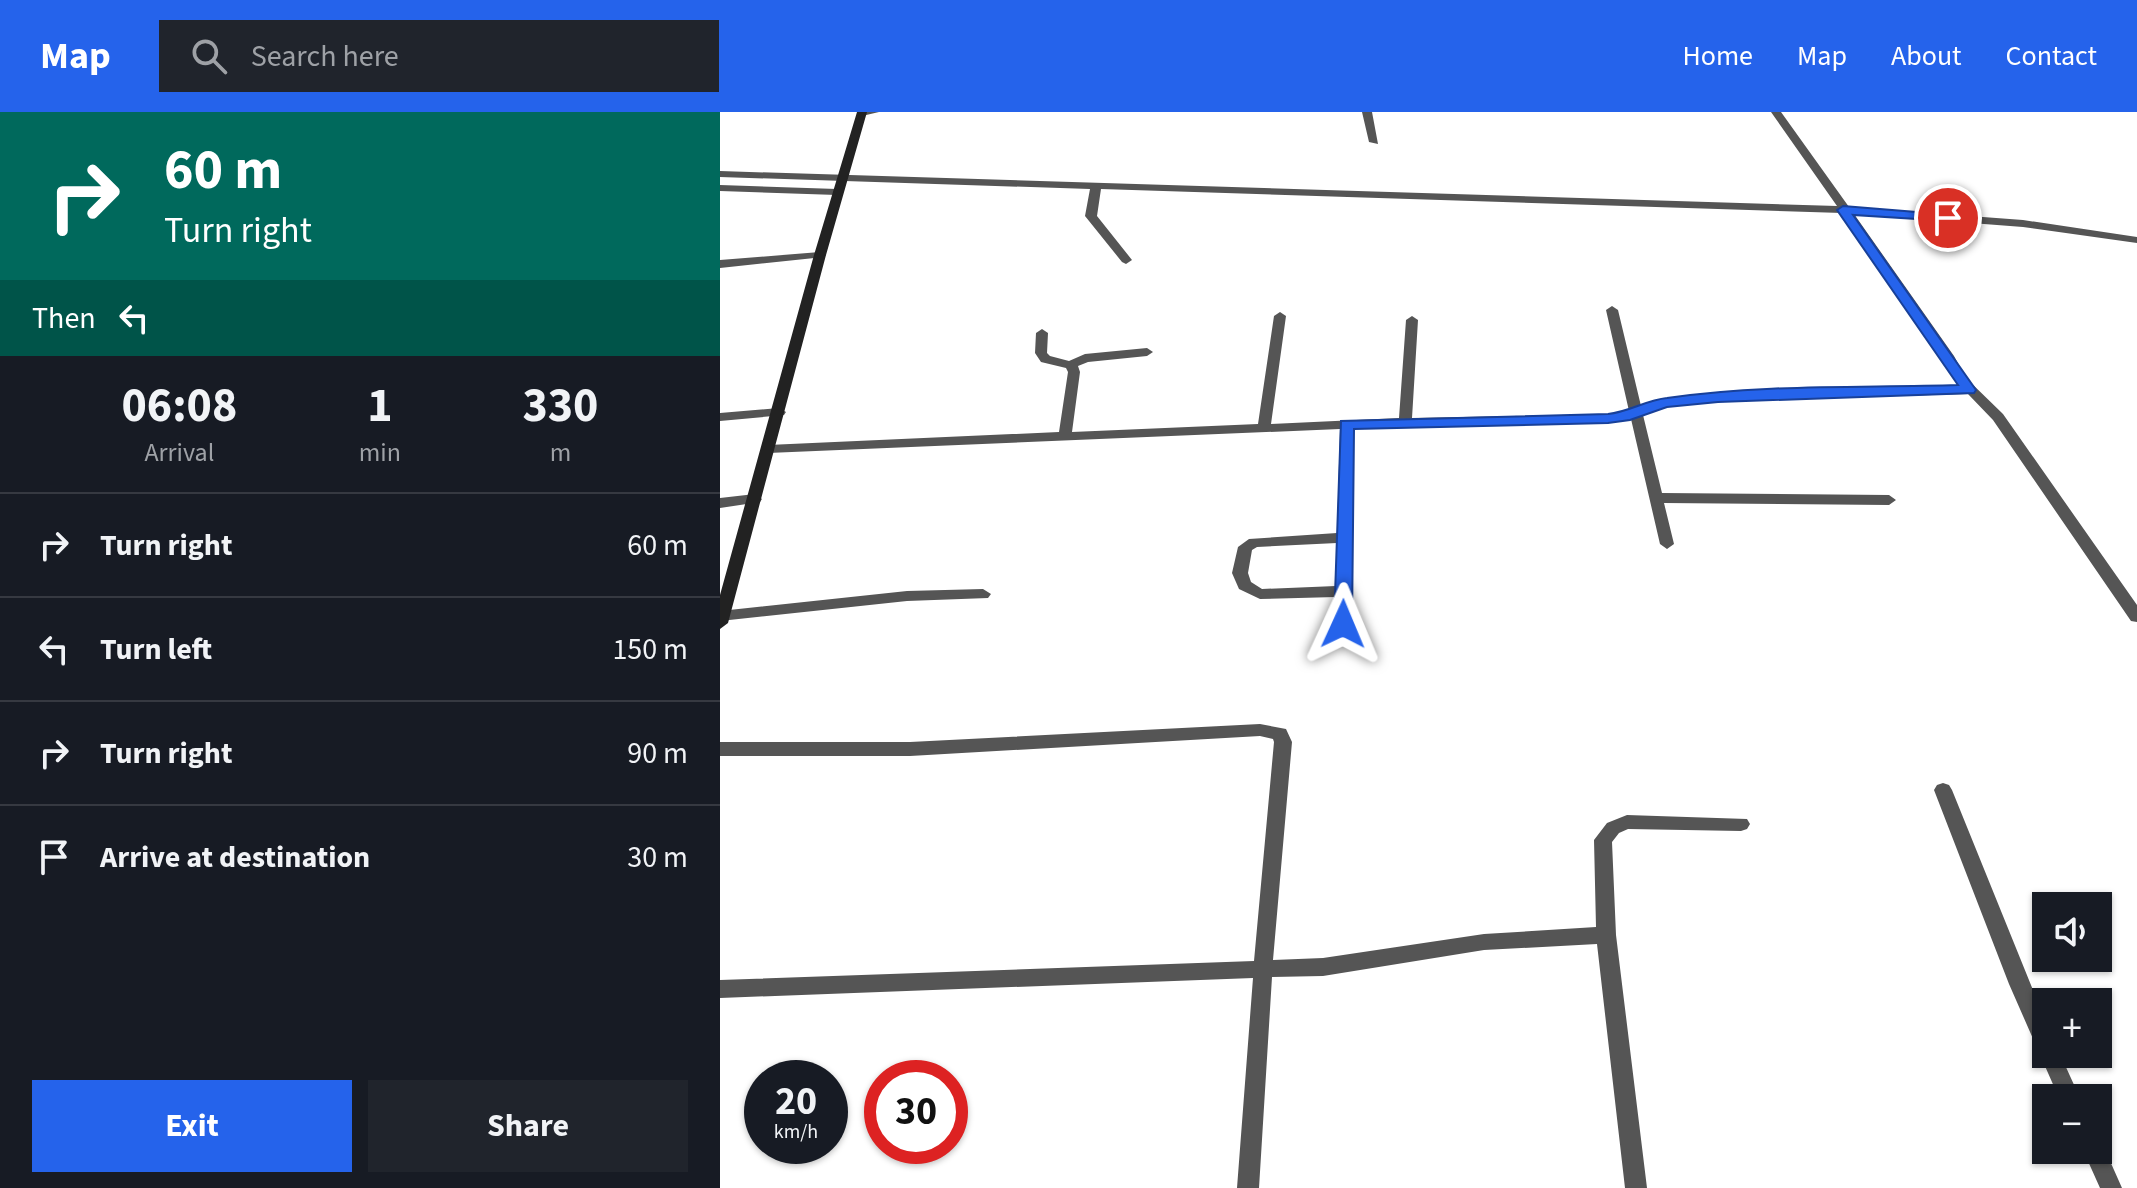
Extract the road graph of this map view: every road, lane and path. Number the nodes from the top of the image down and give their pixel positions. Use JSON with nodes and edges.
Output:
{"nodes":[{"id":1,"x":862,"y":112,"type":"edge"},
{"id":2,"x":874,"y":112,"type":"edge"},
{"id":3,"x":1367,"y":112,"type":"edge"},
{"id":4,"x":1776,"y":112,"type":"edge"},
{"id":5,"x":1374,"y":142,"type":"dead end"},
{"id":6,"x":720,"y":174,"type":"edge"},
{"id":7,"x":841,"y":185,"type":"junction"},
{"id":8,"x":720,"y":188,"type":"edge"},
{"id":9,"x":1095,"y":191,"type":"junction"},
{"id":10,"x":1838,"y":210,"type":"junction"},
{"id":11,"x":2137,"y":240,"type":"edge"},
{"id":12,"x":820,"y":255,"type":"junction"},
{"id":13,"x":1126,"y":260,"type":"dead end"},
{"id":14,"x":720,"y":264,"type":"edge"},
{"id":15,"x":1612,"y":310,"type":"dead end"},
{"id":16,"x":1280,"y":316,"type":"dead end"},
{"id":17,"x":1412,"y":320,"type":"dead end"},
{"id":18,"x":1042,"y":333,"type":"dead end"},
{"id":19,"x":1147,"y":352,"type":"dead end"},
{"id":20,"x":1071,"y":365,"type":"junction"},
{"id":21,"x":1962,"y":387,"type":"junction"},
{"id":22,"x":779,"y":412,"type":"junction"},
{"id":23,"x":1635,"y":413,"type":"junction"},
{"id":24,"x":720,"y":417,"type":"edge"},
{"id":25,"x":1405,"y":422,"type":"junction"},
{"id":26,"x":1347,"y":424,"type":"junction"},
{"id":27,"x":1264,"y":428,"type":"junction"},
{"id":28,"x":1065,"y":436,"type":"junction"},
{"id":29,"x":768,"y":449,"type":"junction"},
{"id":30,"x":1656,"y":498,"type":"junction"},
{"id":31,"x":755,"y":499,"type":"junction"},
{"id":32,"x":1889,"y":500,"type":"dead end"},
{"id":33,"x":720,"y":503,"type":"edge"},
{"id":34,"x":1345,"y":538,"type":"junction"},
{"id":35,"x":1667,"y":544,"type":"dead end"},
{"id":36,"x":1344,"y":591,"type":"junction"},
{"id":37,"x":983,"y":594,"type":"dead end"},
{"id":38,"x":2137,"y":617,"type":"edge"},
{"id":39,"x":721,"y":618,"type":"edge"},
{"id":40,"x":1343,"y":624,"type":"dead end"},
{"id":41,"x":720,"y":749,"type":"edge"},
{"id":42,"x":1943,"y":790,"type":"dead end"},
{"id":43,"x":1741,"y":824,"type":"dead end"},
{"id":44,"x":1606,"y":935,"type":"junction"},
{"id":45,"x":1263,"y":969,"type":"junction"},
{"id":46,"x":720,"y":989,"type":"edge"},
{"id":47,"x":2032,"y":1013,"type":"edge"},
{"id":48,"x":2100,"y":1164,"type":"edge"},
{"id":49,"x":1248,"y":1188,"type":"edge"},
{"id":50,"x":1636,"y":1188,"type":"edge"},
{"id":51,"x":2111,"y":1188,"type":"edge"}],
"edges":[{"from":1,"to":2,"type":"street"},
{"from":1,"to":7,"type":"street"},
{"from":3,"to":5,"type":"street"},
{"from":4,"to":10,"type":"street"},
{"from":6,"to":7,"type":"street"},
{"from":7,"to":8,"type":"street"},
{"from":7,"to":9,"type":"street"},
{"from":7,"to":12,"type":"street"},
{"from":9,"to":10,"type":"street"},
{"from":9,"to":13,"type":"street"},
{"from":10,"to":11,"type":"street"},
{"from":10,"to":21,"type":"street"},
{"from":12,"to":14,"type":"street"},
{"from":12,"to":22,"type":"street"},
{"from":15,"to":23,"type":"street"},
{"from":16,"to":27,"type":"street"},
{"from":17,"to":25,"type":"street"},
{"from":18,"to":20,"type":"street"},
{"from":19,"to":20,"type":"street"},
{"from":20,"to":28,"type":"street"},
{"from":21,"to":23,"type":"street"},
{"from":21,"to":38,"type":"street"},
{"from":22,"to":24,"type":"street"},
{"from":22,"to":29,"type":"street"},
{"from":23,"to":25,"type":"street"},
{"from":23,"to":30,"type":"street"},
{"from":25,"to":26,"type":"street"},
{"from":26,"to":27,"type":"street"},
{"from":26,"to":34,"type":"street"},
{"from":27,"to":28,"type":"street"},
{"from":28,"to":29,"type":"street"},
{"from":29,"to":31,"type":"street"},
{"from":30,"to":32,"type":"street"},
{"from":30,"to":35,"type":"street"},
{"from":31,"to":33,"type":"street"},
{"from":31,"to":39,"type":"street"},
{"from":34,"to":36,"type":"street"},
{"from":34,"to":36,"type":"street"},
{"from":36,"to":40,"type":"street"},
{"from":37,"to":39,"type":"street"},
{"from":41,"to":45,"type":"street"},
{"from":42,"to":47,"type":"street"},
{"from":43,"to":44,"type":"street"},
{"from":44,"to":45,"type":"street"},
{"from":44,"to":50,"type":"street"},
{"from":45,"to":46,"type":"street"},
{"from":45,"to":49,"type":"street"},
{"from":48,"to":51,"type":"street"}]}
